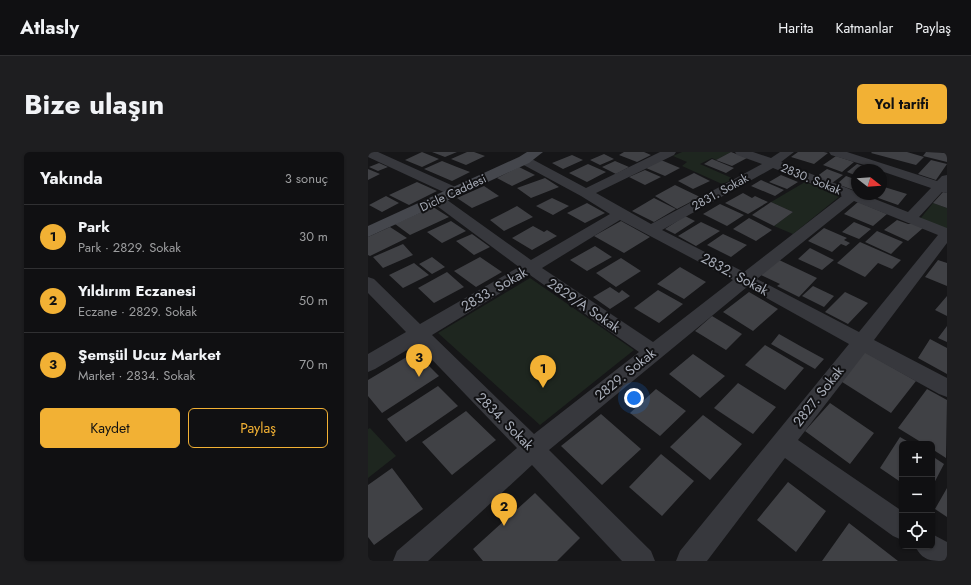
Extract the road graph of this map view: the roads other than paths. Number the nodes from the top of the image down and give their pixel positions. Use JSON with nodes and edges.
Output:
{"nodes":[{"id":1,"x":368,"y":152,"type":"edge"},
{"id":2,"x":400,"y":152,"type":"edge"},
{"id":3,"x":670,"y":152,"type":"edge"},
{"id":4,"x":741,"y":152,"type":"edge"},
{"id":5,"x":788,"y":152,"type":"edge"},
{"id":6,"x":835,"y":152,"type":"edge"},
{"id":7,"x":530,"y":156,"type":"edge"},
{"id":8,"x":383,"y":159,"type":"junction"},
{"id":9,"x":772,"y":163,"type":"junction"},
{"id":10,"x":368,"y":165,"type":"edge"},
{"id":11,"x":944,"y":185,"type":"edge"},
{"id":12,"x":454,"y":192,"type":"junction"},
{"id":13,"x":586,"y":193,"type":"junction"},
{"id":14,"x":851,"y":196,"type":"joint"},
{"id":15,"x":438,"y":200,"type":"junction"},
{"id":16,"x":862,"y":200,"type":"edge"},
{"id":17,"x":620,"y":214,"type":"junction"},
{"id":18,"x":910,"y":218,"type":"junction"},
{"id":19,"x":651,"y":230,"type":"junction"},
{"id":20,"x":368,"y":232,"type":"edge"},
{"id":21,"x":947,"y":232,"type":"edge"},
{"id":22,"x":531,"y":268,"type":"junction"},
{"id":23,"x":745,"y":279,"type":"junction"},
{"id":24,"x":368,"y":283,"type":"edge"},
{"id":25,"x":417,"y":334,"type":"junction"},
{"id":26,"x":860,"y":342,"type":"junction"},
{"id":27,"x":653,"y":352,"type":"junction"},
{"id":28,"x":368,"y":364,"type":"edge"},
{"id":29,"x":947,"y":388,"type":"edge"},
{"id":30,"x":782,"y":442,"type":"junction"},
{"id":31,"x":533,"y":448,"type":"junction"},
{"id":32,"x":899,"y":525,"type":"edge"},
{"id":33,"x":933,"y":549,"type":"edge"},
{"id":34,"x":947,"y":559,"type":"edge"},
{"id":35,"x":407,"y":561,"type":"edge"},
{"id":36,"x":641,"y":561,"type":"edge"},
{"id":37,"x":690,"y":561,"type":"edge"}],
"edges":[{"from":1,"to":8,"type":"street"},
{"from":2,"to":8,"type":"street"},
{"from":3,"to":13,"type":"street"},
{"from":4,"to":9,"type":"street","name":"2830. Sokak"},
{"from":5,"to":9,"type":"street","name":"2831. Sokak"},
{"from":6,"to":11,"type":"street"},
{"from":7,"to":12,"type":"street","name":"Dicle Caddesi"},
{"from":7,"to":13,"type":"street","name":"2832. Sokak"},
{"from":8,"to":10,"type":"street"},
{"from":8,"to":12,"type":"street"},
{"from":9,"to":14,"type":"street","name":"2830. Sokak"},
{"from":9,"to":19,"type":"street","name":"2831. Sokak"},
{"from":11,"to":18,"type":"street"},
{"from":12,"to":15,"type":"street","name":"Dicle Caddesi"},
{"from":13,"to":17,"type":"street","name":"2832. Sokak"},
{"from":14,"to":23,"type":"street","name":"2829. Sokak"},
{"from":15,"to":20,"type":"street","name":"Dicle Caddesi"},
{"from":15,"to":22,"type":"street","name":"2829/A Sokak"},
{"from":16,"to":18,"type":"street","name":"2830. Sokak"},
{"from":17,"to":19,"type":"street","name":"2832. Sokak"},
{"from":17,"to":22,"type":"street","name":"2833. Sokak"},
{"from":18,"to":21,"type":"street","name":"2830. Sokak"},
{"from":19,"to":23,"type":"street","name":"2832. Sokak"},
{"from":21,"to":26,"type":"street","name":"2827. Sokak"},
{"from":22,"to":25,"type":"street","name":"2833. Sokak"},
{"from":22,"to":27,"type":"street","name":"2829/A Sokak"},
{"from":23,"to":26,"type":"street","name":"2832. Sokak"},
{"from":23,"to":27,"type":"street","name":"2829. Sokak"},
{"from":24,"to":25,"type":"street","name":"2834. Sokak"},
{"from":25,"to":28,"type":"street","name":"2833. Sokak"},
{"from":25,"to":31,"type":"street","name":"2834. Sokak"},
{"from":26,"to":29,"type":"street","name":"2832. Sokak"},
{"from":26,"to":30,"type":"street","name":"2827. Sokak"},
{"from":27,"to":31,"type":"street","name":"2829. Sokak"},
{"from":30,"to":32,"type":"street"},
{"from":30,"to":37,"type":"street","name":"2827. Sokak"},
{"from":31,"to":35,"type":"street","name":"2829. Sokak"},
{"from":31,"to":36,"type":"street","name":"2834. Sokak"},
{"from":33,"to":34,"type":"street"}]}
